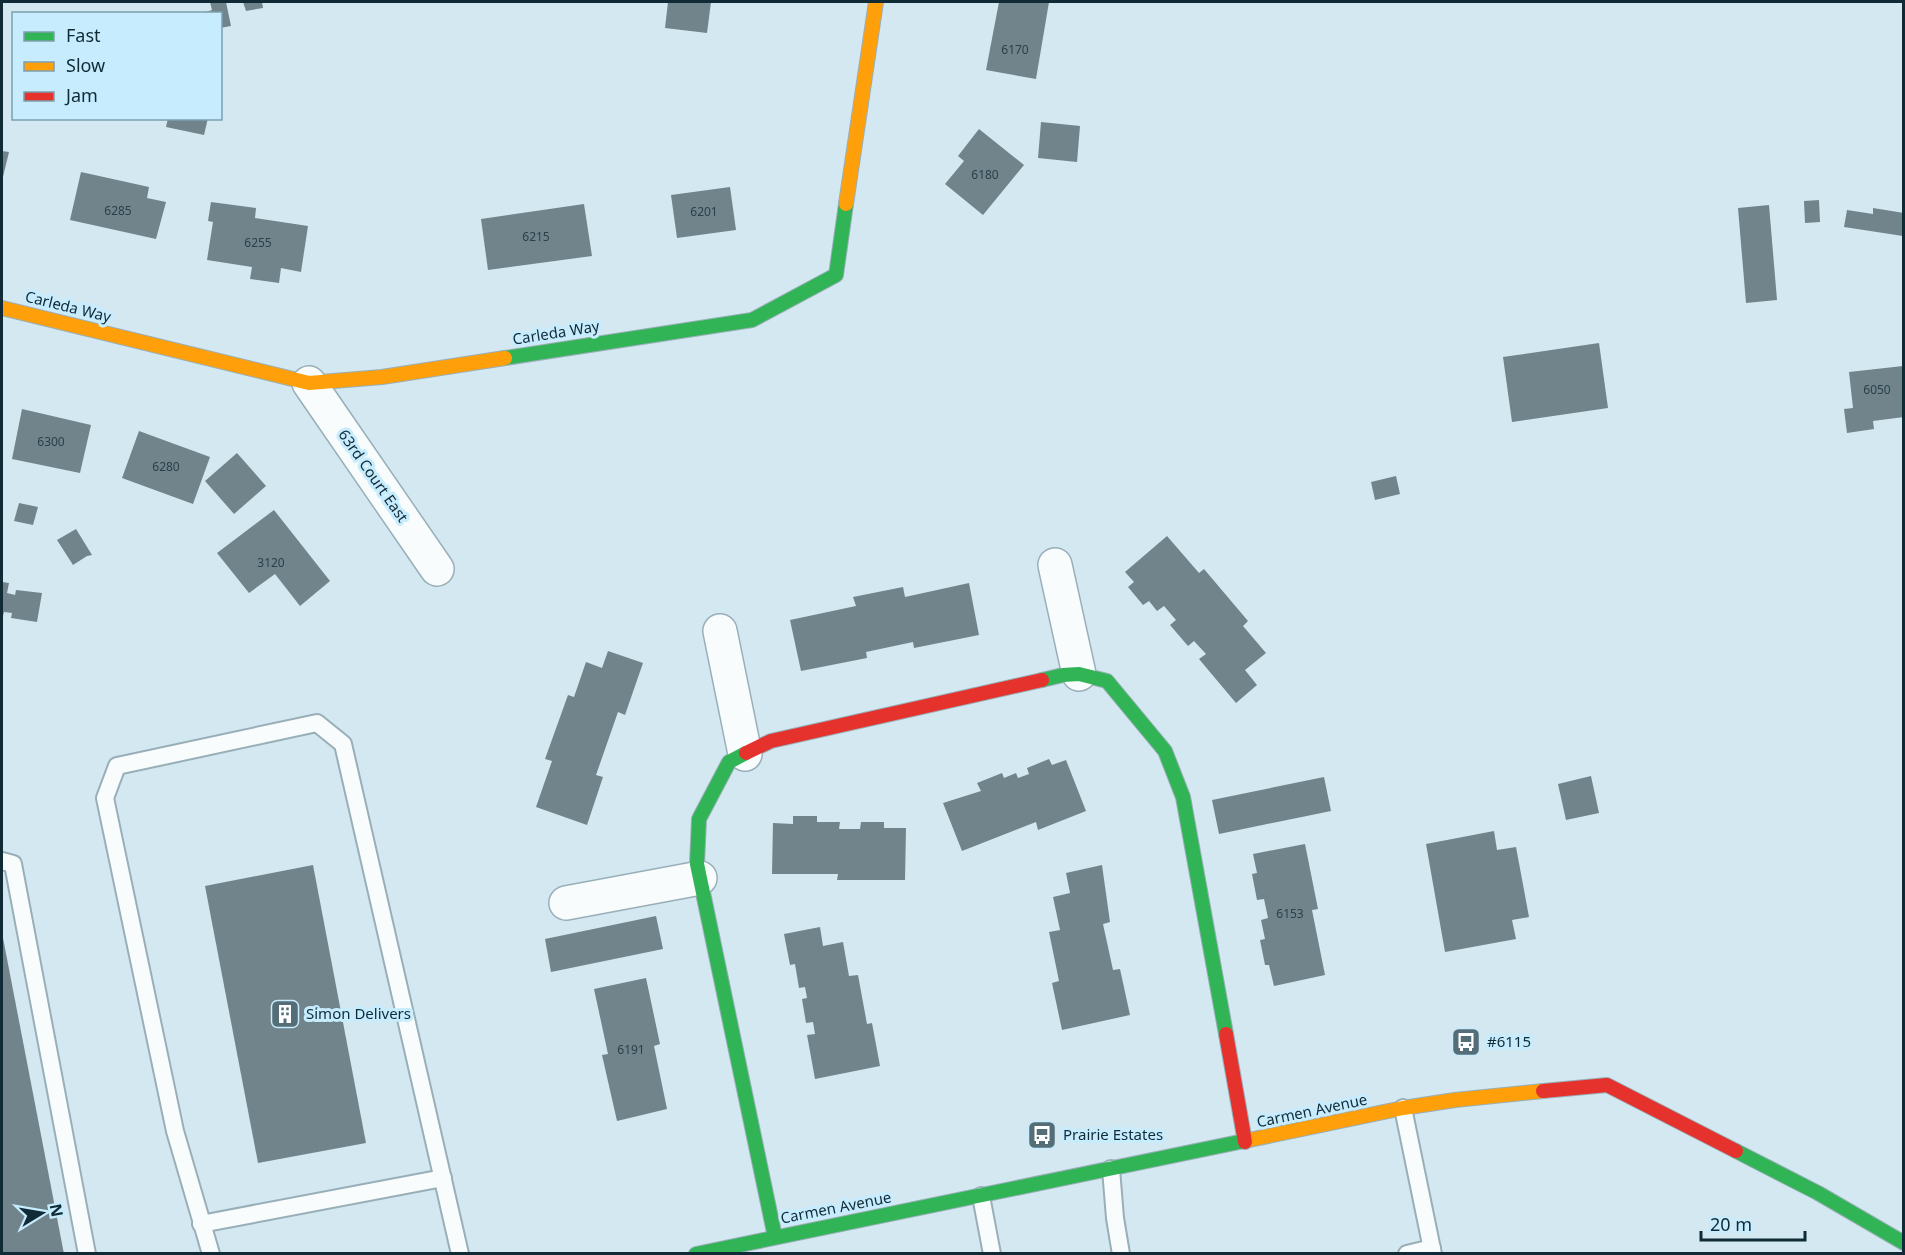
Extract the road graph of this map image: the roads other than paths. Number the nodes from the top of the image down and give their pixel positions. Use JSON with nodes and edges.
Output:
{"nodes":[{"id":1,"x":876,"y":2,"type":"edge"},
{"id":2,"x":2,"y":308,"type":"edge"},
{"id":3,"x":309,"y":383,"type":"junction"},
{"id":4,"x":1055,"y":565,"type":"dead end"},
{"id":5,"x":437,"y":569,"type":"dead end"},
{"id":6,"x":720,"y":631,"type":"dead end"},
{"id":7,"x":1078,"y":675,"type":"junction"},
{"id":8,"x":745,"y":754,"type":"junction"},
{"id":9,"x":2,"y":861,"type":"edge"},
{"id":10,"x":700,"y":878,"type":"junction"},
{"id":11,"x":566,"y":903,"type":"dead end"},
{"id":12,"x":1403,"y":1108,"type":"junction"},
{"id":13,"x":1245,"y":1142,"type":"junction"},
{"id":14,"x":1111,"y":1169,"type":"junction"},
{"id":15,"x":442,"y":1178,"type":"junction"},
{"id":16,"x":981,"y":1196,"type":"junction"},
{"id":17,"x":201,"y":1224,"type":"junction"},
{"id":18,"x":775,"y":1238,"type":"junction"},
{"id":19,"x":1904,"y":1243,"type":"edge"},
{"id":20,"x":1432,"y":1251,"type":"edge"},
{"id":21,"x":87,"y":1254,"type":"edge"},
{"id":22,"x":211,"y":1254,"type":"edge"},
{"id":23,"x":460,"y":1254,"type":"edge"},
{"id":24,"x":696,"y":1254,"type":"edge"},
{"id":25,"x":992,"y":1254,"type":"edge"},
{"id":26,"x":1121,"y":1254,"type":"edge"},
{"id":27,"x":1407,"y":1254,"type":"edge"}],
"edges":[{"from":1,"to":3,"type":"street","name":"Carleda Way"},
{"from":2,"to":3,"type":"street","name":"Carleda Way"},
{"from":3,"to":5,"type":"street","name":"63rd Court East"},
{"from":4,"to":7,"type":"street"},
{"from":6,"to":8,"type":"street"},
{"from":7,"to":8,"type":"street"},
{"from":7,"to":13,"type":"street"},
{"from":8,"to":10,"type":"street"},
{"from":9,"to":21,"type":"lane"},
{"from":10,"to":11,"type":"street"},
{"from":10,"to":18,"type":"street"},
{"from":12,"to":13,"type":"street","name":"Carmen Avenue"},
{"from":12,"to":19,"type":"street","name":"Carmen Avenue"},
{"from":12,"to":20,"type":"lane"},
{"from":13,"to":14,"type":"street","name":"Carmen Avenue"},
{"from":14,"to":16,"type":"street","name":"Carmen Avenue"},
{"from":14,"to":26,"type":"lane"},
{"from":15,"to":17,"type":"lane"},
{"from":15,"to":17,"type":"lane"},
{"from":15,"to":23,"type":"lane"},
{"from":16,"to":18,"type":"street","name":"Carmen Avenue"},
{"from":16,"to":25,"type":"lane"},
{"from":17,"to":22,"type":"lane"},
{"from":18,"to":24,"type":"street","name":"Carmen Avenue"},
{"from":20,"to":27,"type":"lane"}]}
